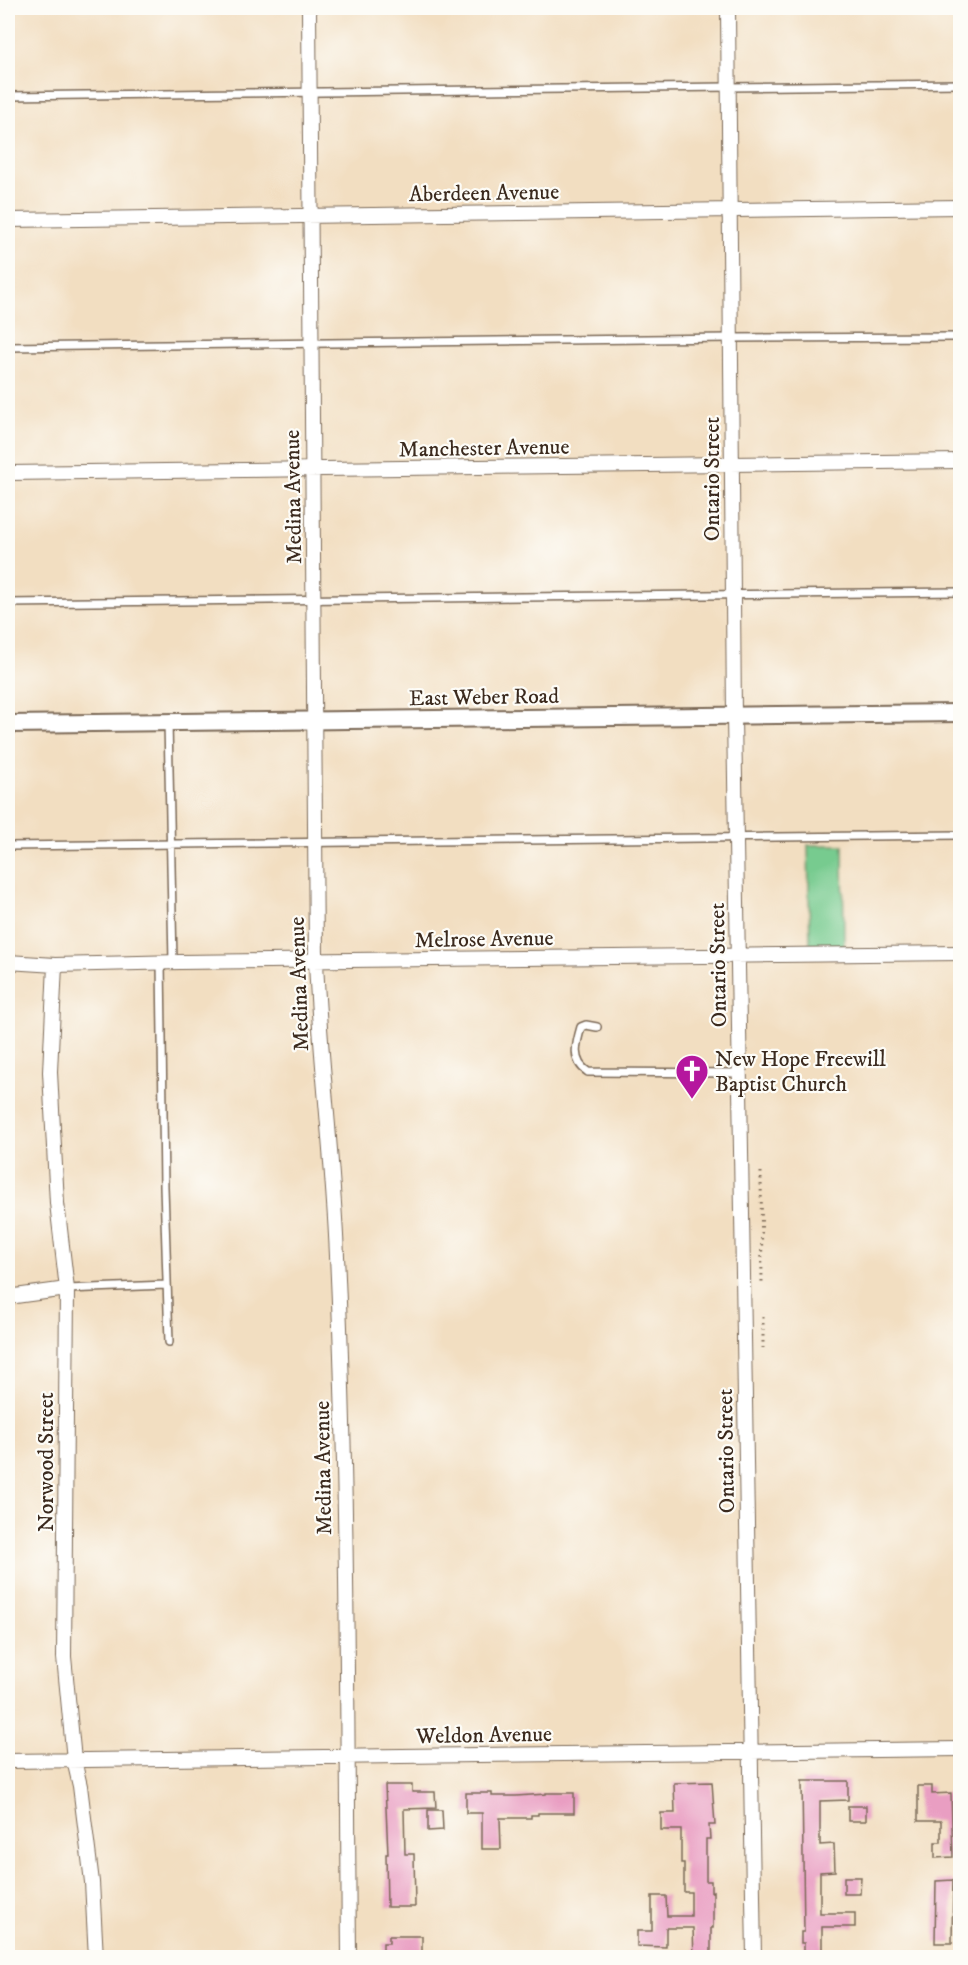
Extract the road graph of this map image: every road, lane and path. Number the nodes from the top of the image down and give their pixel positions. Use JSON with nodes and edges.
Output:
{"nodes":[{"id":1,"x":309,"y":8,"type":"edge"},
{"id":2,"x":728,"y":8,"type":"edge"},
{"id":3,"x":960,"y":84,"type":"edge"},
{"id":4,"x":729,"y":87,"type":"junction"},
{"id":5,"x":309,"y":92,"type":"junction"},
{"id":6,"x":8,"y":96,"type":"edge"},
{"id":7,"x":960,"y":207,"type":"edge"},
{"id":8,"x":730,"y":210,"type":"junction"},
{"id":9,"x":309,"y":216,"type":"junction"},
{"id":10,"x":8,"y":220,"type":"edge"},
{"id":11,"x":960,"y":337,"type":"edge"},
{"id":12,"x":731,"y":338,"type":"junction"},
{"id":13,"x":311,"y":343,"type":"junction"},
{"id":14,"x":8,"y":347,"type":"edge"},
{"id":15,"x":960,"y":461,"type":"edge"},
{"id":16,"x":732,"y":465,"type":"junction"},
{"id":17,"x":312,"y":470,"type":"junction"},
{"id":18,"x":8,"y":473,"type":"edge"},
{"id":19,"x":960,"y":592,"type":"edge"},
{"id":20,"x":733,"y":595,"type":"junction"},
{"id":21,"x":314,"y":600,"type":"junction"},
{"id":22,"x":8,"y":603,"type":"edge"},
{"id":23,"x":960,"y":713,"type":"edge"},
{"id":24,"x":734,"y":716,"type":"junction"},
{"id":25,"x":314,"y":721,"type":"junction"},
{"id":26,"x":168,"y":722,"type":"junction"},
{"id":27,"x":8,"y":724,"type":"edge"},
{"id":28,"x":960,"y":835,"type":"edge"},
{"id":29,"x":736,"y":837,"type":"junction"},
{"id":30,"x":315,"y":843,"type":"junction"},
{"id":31,"x":171,"y":844,"type":"junction"},
{"id":32,"x":8,"y":846,"type":"edge"},
{"id":33,"x":960,"y":953,"type":"edge"},
{"id":34,"x":738,"y":956,"type":"junction"},
{"id":35,"x":316,"y":961,"type":"junction"},
{"id":36,"x":167,"y":962,"type":"junction"},
{"id":37,"x":8,"y":963,"type":"edge"},
{"id":38,"x":55,"y":965,"type":"junction"},
{"id":39,"x":597,"y":1028,"type":"dead end"},
{"id":40,"x":740,"y":1073,"type":"junction"},
{"id":41,"x":761,"y":1172,"type":"dead end"},
{"id":42,"x":166,"y":1285,"type":"junction"},
{"id":43,"x":762,"y":1285,"type":"dead end"},
{"id":44,"x":67,"y":1289,"type":"junction"},
{"id":45,"x":8,"y":1297,"type":"edge"},
{"id":46,"x":763,"y":1317,"type":"dead end"},
{"id":47,"x":169,"y":1342,"type":"dead end"},
{"id":48,"x":763,"y":1348,"type":"dead end"},
{"id":49,"x":960,"y":1749,"type":"edge"},
{"id":50,"x":751,"y":1752,"type":"junction"},
{"id":51,"x":347,"y":1757,"type":"junction"},
{"id":52,"x":74,"y":1760,"type":"junction"},
{"id":53,"x":8,"y":1761,"type":"edge"},
{"id":54,"x":96,"y":1958,"type":"edge"},
{"id":55,"x":350,"y":1958,"type":"edge"},
{"id":56,"x":754,"y":1958,"type":"edge"}],
"edges":[{"from":1,"to":5,"type":"street","name":"Medina Avenue"},
{"from":2,"to":4,"type":"street","name":"Ontario Street"},
{"from":3,"to":4,"type":"lane"},
{"from":4,"to":5,"type":"lane"},
{"from":4,"to":8,"type":"street","name":"Ontario Street"},
{"from":5,"to":6,"type":"lane"},
{"from":5,"to":9,"type":"street","name":"Medina Avenue"},
{"from":7,"to":8,"type":"street","name":"Aberdeen Avenue"},
{"from":8,"to":9,"type":"street","name":"Aberdeen Avenue"},
{"from":8,"to":12,"type":"street","name":"Ontario Street"},
{"from":9,"to":10,"type":"street","name":"Aberdeen Avenue"},
{"from":9,"to":13,"type":"street","name":"Medina Avenue"},
{"from":11,"to":12,"type":"lane"},
{"from":12,"to":13,"type":"lane"},
{"from":12,"to":16,"type":"street","name":"Ontario Street"},
{"from":13,"to":14,"type":"lane"},
{"from":13,"to":17,"type":"street","name":"Medina Avenue"},
{"from":15,"to":16,"type":"street","name":"Manchester Avenue"},
{"from":16,"to":17,"type":"street","name":"Manchester Avenue"},
{"from":16,"to":20,"type":"street","name":"Ontario Street"},
{"from":17,"to":18,"type":"street","name":"Manchester Avenue"},
{"from":17,"to":21,"type":"street","name":"Medina Avenue"},
{"from":19,"to":20,"type":"lane"},
{"from":20,"to":21,"type":"lane"},
{"from":20,"to":24,"type":"street","name":"Ontario Street"},
{"from":21,"to":22,"type":"lane"},
{"from":21,"to":25,"type":"street","name":"Medina Avenue"},
{"from":23,"to":24,"type":"street","name":"East Weber Road"},
{"from":24,"to":25,"type":"street","name":"East Weber Road"},
{"from":24,"to":29,"type":"street","name":"Ontario Street"},
{"from":25,"to":26,"type":"street","name":"East Weber Road"},
{"from":25,"to":30,"type":"street","name":"Medina Avenue"},
{"from":26,"to":27,"type":"street","name":"East Weber Road"},
{"from":26,"to":31,"type":"lane"},
{"from":28,"to":29,"type":"lane"},
{"from":29,"to":30,"type":"lane"},
{"from":29,"to":34,"type":"street","name":"Ontario Street"},
{"from":30,"to":31,"type":"lane"},
{"from":30,"to":35,"type":"street","name":"Medina Avenue"},
{"from":31,"to":32,"type":"lane"},
{"from":31,"to":36,"type":"lane"},
{"from":33,"to":34,"type":"street","name":"Melrose Avenue"},
{"from":34,"to":35,"type":"street","name":"Melrose Avenue"},
{"from":34,"to":40,"type":"street","name":"Ontario Street"},
{"from":35,"to":36,"type":"street","name":"Melrose Avenue"},
{"from":35,"to":51,"type":"street","name":"Medina Avenue"},
{"from":36,"to":38,"type":"street","name":"Melrose Avenue"},
{"from":36,"to":42,"type":"lane"},
{"from":37,"to":38,"type":"street","name":"Melrose Avenue"},
{"from":38,"to":44,"type":"street","name":"Norwood Street"},
{"from":39,"to":40,"type":"lane"},
{"from":40,"to":50,"type":"street","name":"Ontario Street"},
{"from":41,"to":43,"type":"path"},
{"from":42,"to":44,"type":"lane"},
{"from":42,"to":47,"type":"lane"},
{"from":44,"to":45,"type":"street"},
{"from":44,"to":52,"type":"street","name":"Norwood Street"},
{"from":46,"to":48,"type":"path"},
{"from":49,"to":50,"type":"street","name":"Weldon Avenue"},
{"from":50,"to":51,"type":"street","name":"Weldon Avenue"},
{"from":50,"to":56,"type":"street","name":"Ontario Street"},
{"from":51,"to":52,"type":"street","name":"Weldon Avenue"},
{"from":51,"to":55,"type":"street","name":"Medina Avenue"},
{"from":52,"to":53,"type":"street","name":"Weldon Avenue"},
{"from":52,"to":54,"type":"street","name":"Norwood Street"}]}
